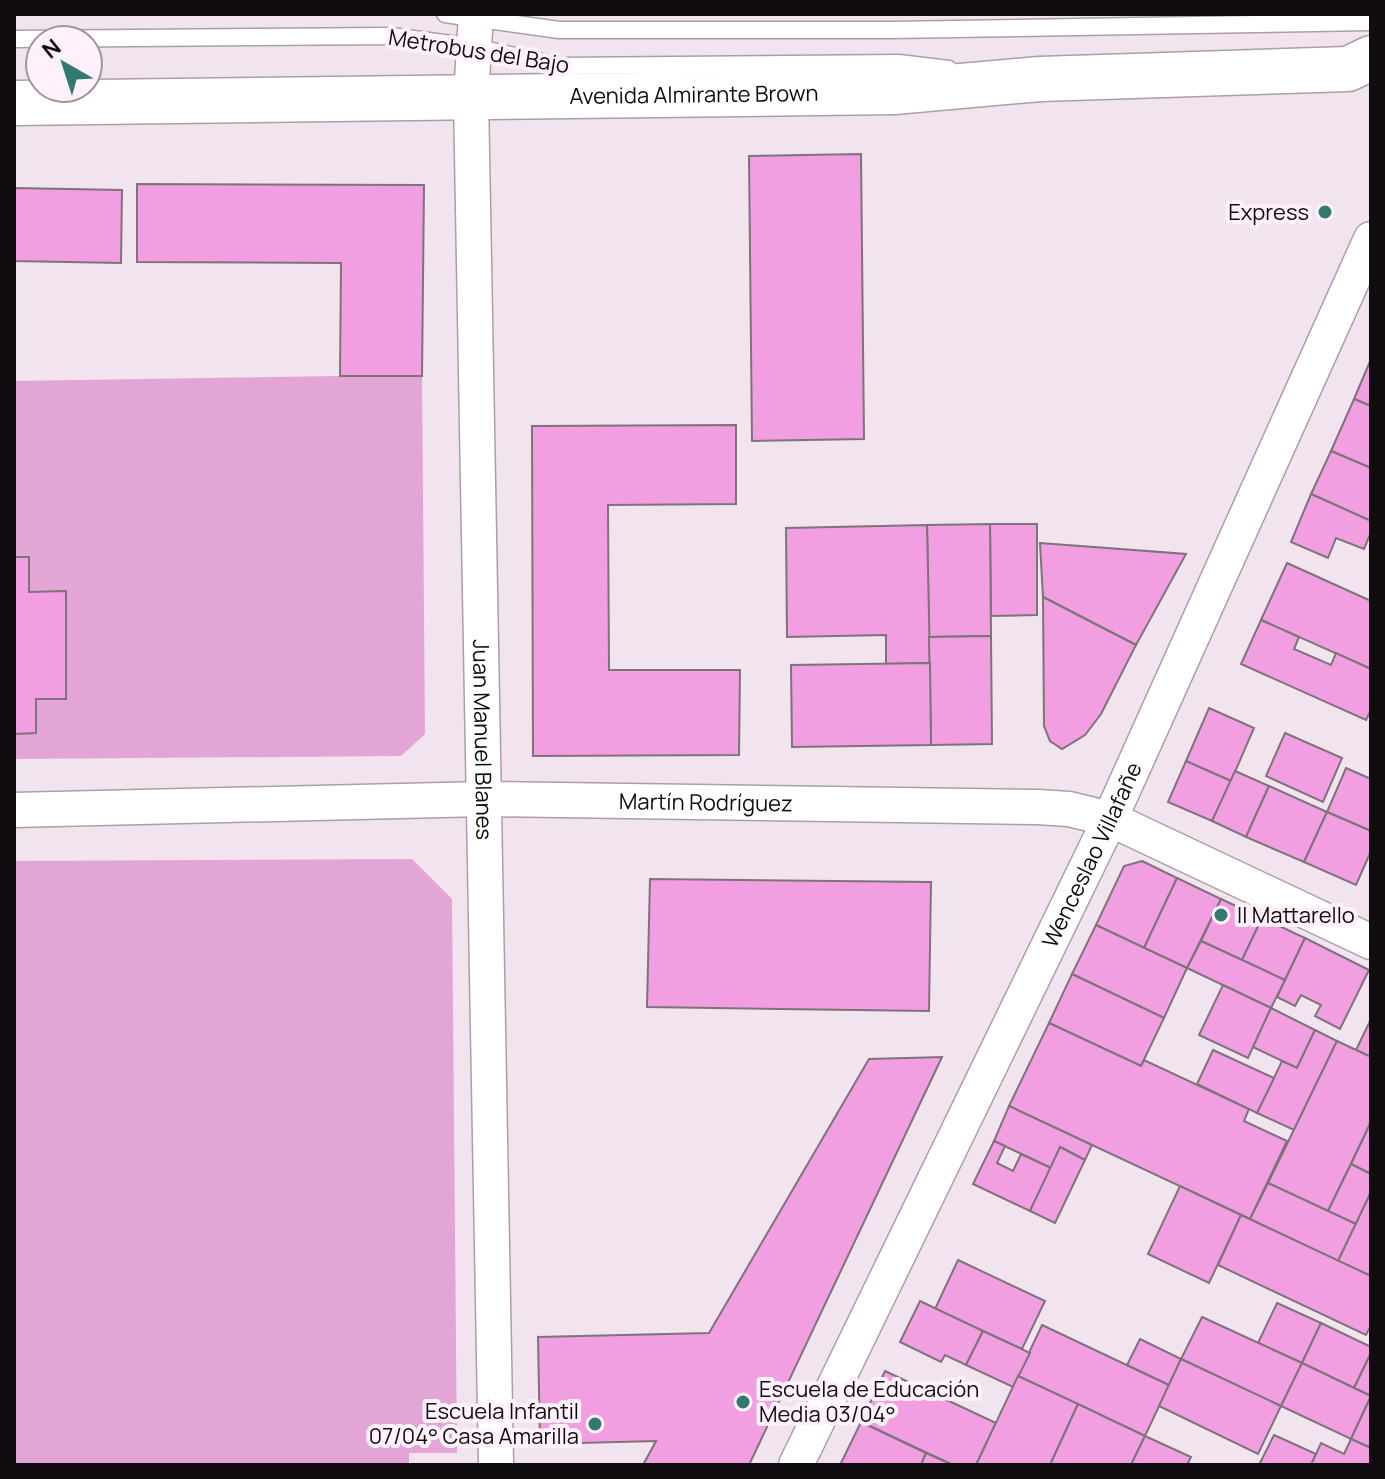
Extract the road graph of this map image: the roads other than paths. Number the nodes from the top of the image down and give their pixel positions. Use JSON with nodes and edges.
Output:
{"nodes":[{"id":1,"x":1371,"y":22,"type":"edge"},
{"id":2,"x":467,"y":24,"type":"edge"},
{"id":3,"x":14,"y":39,"type":"edge"},
{"id":4,"x":1371,"y":58,"type":"edge"},
{"id":5,"x":1040,"y":79,"type":"junction"},
{"id":6,"x":471,"y":98,"type":"junction"},
{"id":7,"x":14,"y":103,"type":"edge"},
{"id":8,"x":1371,"y":239,"type":"edge"},
{"id":9,"x":484,"y":799,"type":"junction"},
{"id":10,"x":14,"y":810,"type":"edge"},
{"id":11,"x":1110,"y":819,"type":"junction"},
{"id":12,"x":1371,"y":942,"type":"edge"},
{"id":13,"x":496,"y":1465,"type":"edge"},
{"id":14,"x":796,"y":1465,"type":"edge"}],
"edges":[{"from":1,"to":2,"type":"lane","name":"Metrobus del Bajo"},
{"from":2,"to":3,"type":"lane","name":"Metrobus del Bajo"},
{"from":2,"to":5,"type":"lane","name":"Metrobus del Bajo"},
{"from":2,"to":6,"type":"street","name":"Juan Manuel Blanes"},
{"from":4,"to":5,"type":"main road","name":"Avenida Almirante Brown"},
{"from":5,"to":6,"type":"main road","name":"Avenida Almirante Brown"},
{"from":6,"to":7,"type":"main road","name":"Avenida Almirante Brown"},
{"from":6,"to":9,"type":"street","name":"Juan Manuel Blanes"},
{"from":8,"to":11,"type":"street","name":"Wenceslao Villafañe"},
{"from":9,"to":10,"type":"street","name":"Martín Rodríguez"},
{"from":9,"to":11,"type":"street","name":"Martín Rodríguez"},
{"from":9,"to":13,"type":"street","name":"Juan Manuel Blanes"},
{"from":11,"to":12,"type":"street","name":"Martín Rodríguez"},
{"from":11,"to":14,"type":"street","name":"Wenceslao Villafañe"}]}
